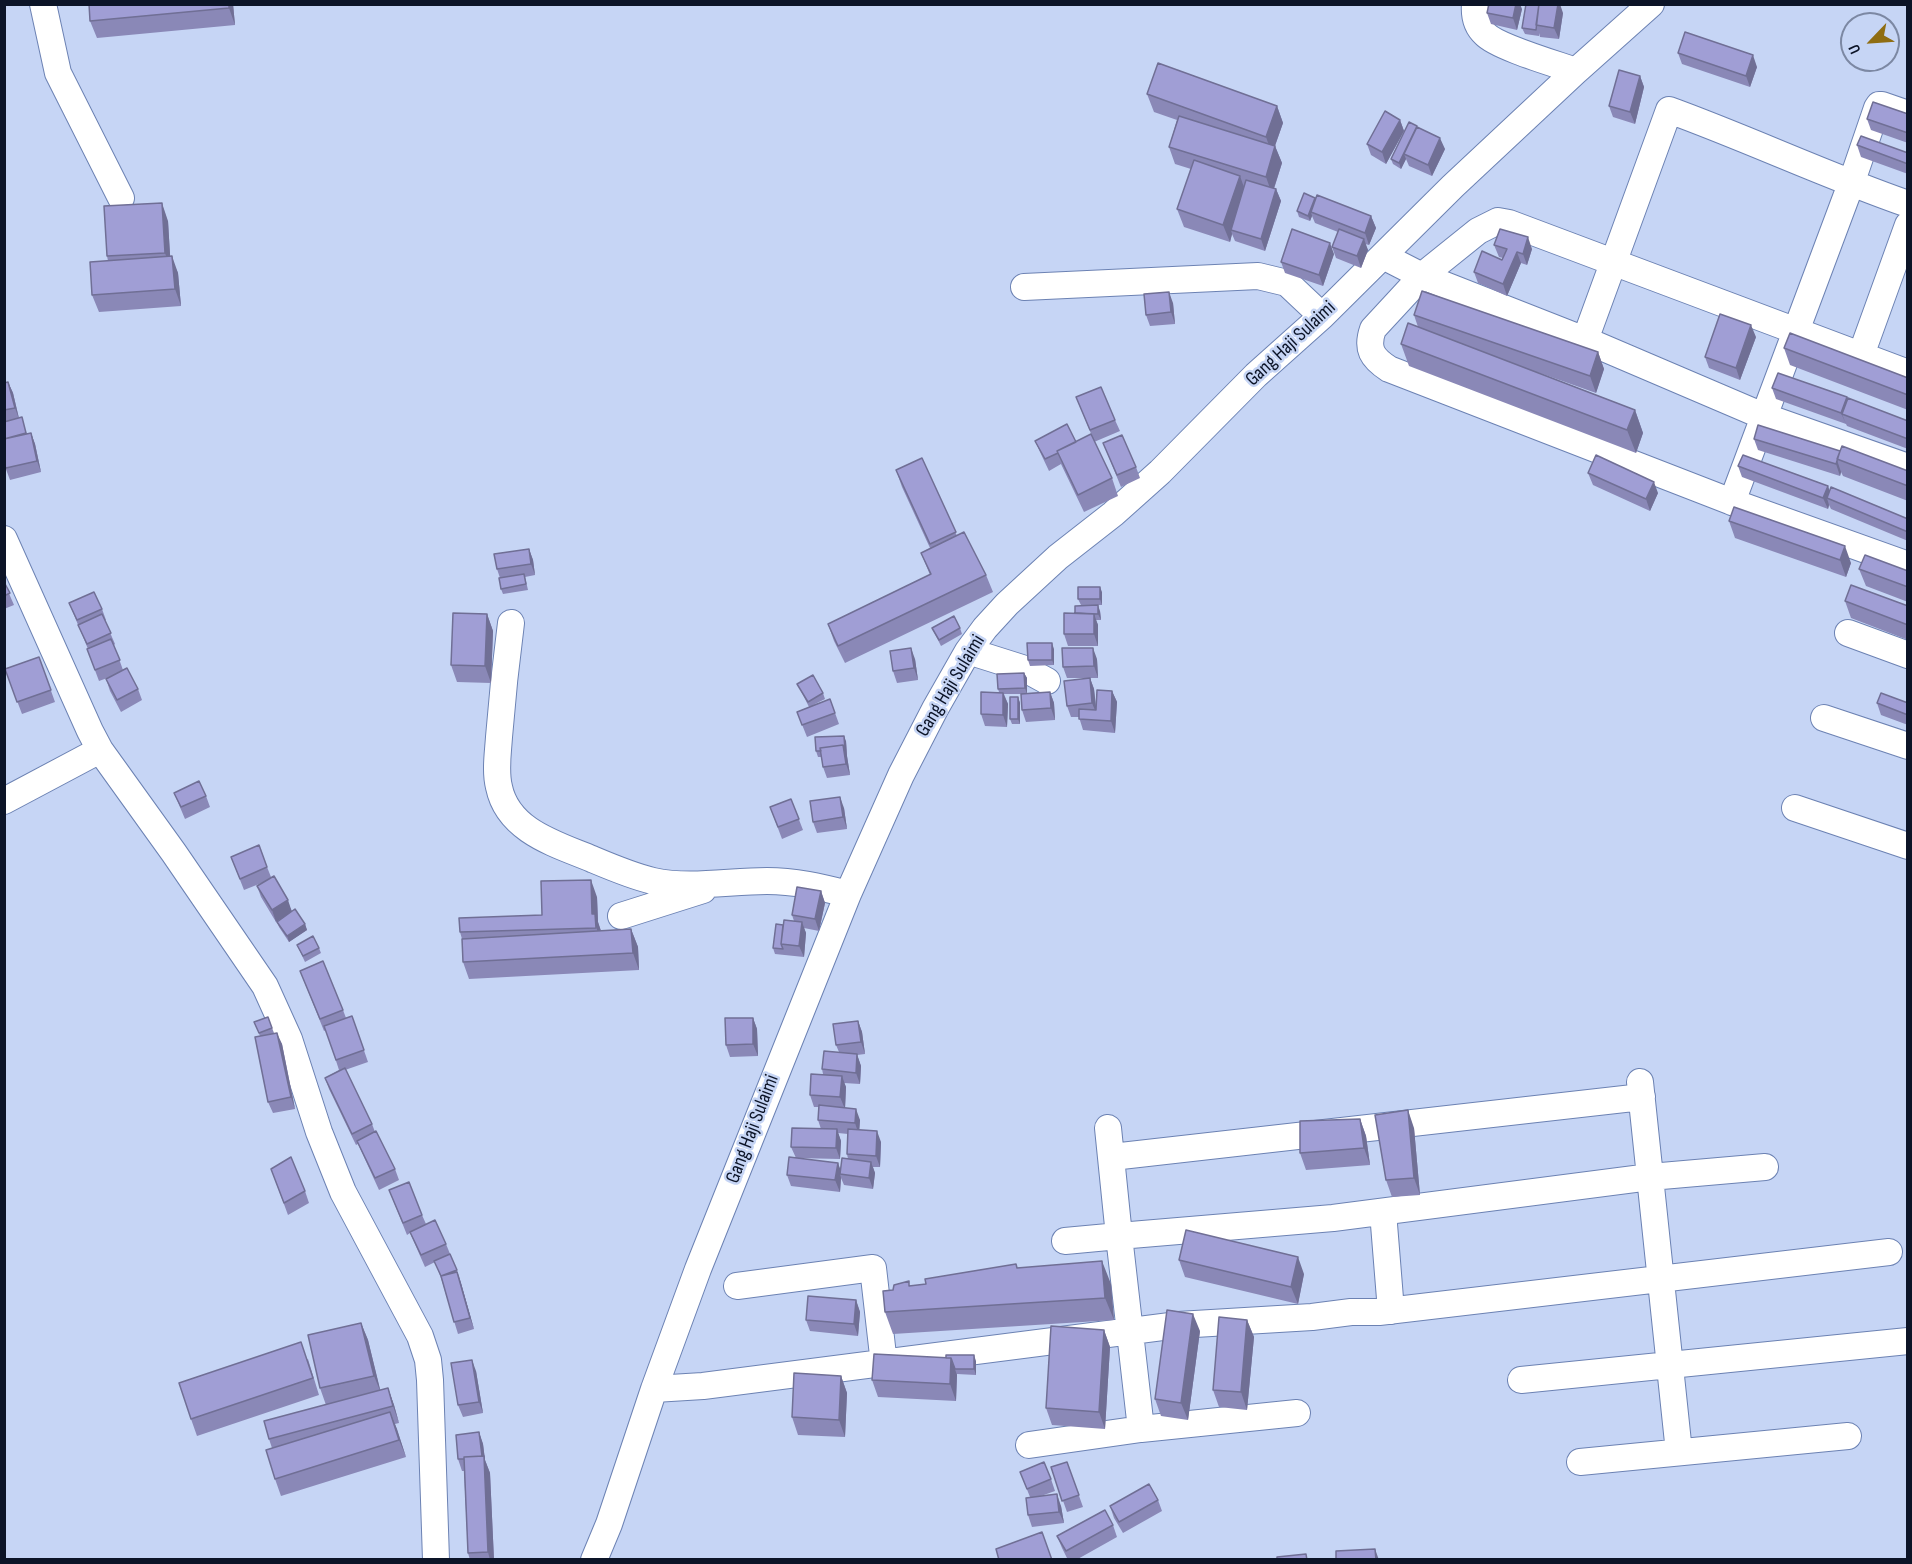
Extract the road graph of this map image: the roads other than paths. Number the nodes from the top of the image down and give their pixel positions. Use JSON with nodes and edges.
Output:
{"nodes":[{"id":1,"x":43,"y":4,"type":"edge"},
{"id":2,"x":1475,"y":4,"type":"edge"},
{"id":3,"x":1651,"y":4,"type":"edge"},
{"id":4,"x":1576,"y":71,"type":"junction"},
{"id":5,"x":1908,"y":114,"type":"edge"},
{"id":6,"x":1851,"y":184,"type":"junction"},
{"id":7,"x":122,"y":198,"type":"dead end"},
{"id":8,"x":1908,"y":204,"type":"edge"},
{"id":9,"x":1908,"y":225,"type":"edge"},
{"id":10,"x":1383,"y":256,"type":"junction"},
{"id":11,"x":1614,"y":261,"type":"junction"},
{"id":12,"x":1422,"y":276,"type":"junction"},
{"id":13,"x":1024,"y":287,"type":"dead end"},
{"id":14,"x":1322,"y":316,"type":"junction"},
{"id":15,"x":1796,"y":329,"type":"junction"},
{"id":16,"x":1585,"y":340,"type":"junction"},
{"id":17,"x":1861,"y":355,"type":"junction"},
{"id":18,"x":1908,"y":373,"type":"edge"},
{"id":19,"x":1763,"y":416,"type":"junction"},
{"id":20,"x":1908,"y":467,"type":"edge"},
{"id":21,"x":1732,"y":502,"type":"junction"},
{"id":22,"x":4,"y":539,"type":"edge"},
{"id":23,"x":1908,"y":565,"type":"edge"},
{"id":24,"x":511,"y":623,"type":"dead end"},
{"id":25,"x":1848,"y":633,"type":"dead end"},
{"id":26,"x":968,"y":651,"type":"junction"},
{"id":27,"x":1908,"y":655,"type":"edge"},
{"id":28,"x":1047,"y":681,"type":"dead end"},
{"id":29,"x":1824,"y":718,"type":"dead end"},
{"id":30,"x":1908,"y":746,"type":"edge"},
{"id":31,"x":100,"y":750,"type":"junction"},
{"id":32,"x":4,"y":801,"type":"edge"},
{"id":33,"x":1795,"y":808,"type":"dead end"},
{"id":34,"x":1908,"y":846,"type":"edge"},
{"id":35,"x":724,"y":883,"type":"junction"},
{"id":36,"x":848,"y":894,"type":"junction"},
{"id":37,"x":621,"y":916,"type":"dead end"},
{"id":38,"x":1108,"y":1128,"type":"dead end"},
{"id":39,"x":1112,"y":1157,"type":"junction"},
{"id":40,"x":1765,"y":1167,"type":"dead end"},
{"id":41,"x":1650,"y":1178,"type":"junction"},
{"id":42,"x":1383,"y":1212,"type":"junction"},
{"id":43,"x":1119,"y":1236,"type":"junction"},
{"id":44,"x":1065,"y":1241,"type":"dead end"},
{"id":45,"x":1889,"y":1252,"type":"dead end"},
{"id":46,"x":1660,"y":1279,"type":"junction"},
{"id":47,"x":737,"y":1286,"type":"dead end"},
{"id":48,"x":1391,"y":1311,"type":"junction"},
{"id":49,"x":1131,"y":1332,"type":"junction"},
{"id":50,"x":1908,"y":1341,"type":"edge"},
{"id":51,"x":884,"y":1364,"type":"junction"},
{"id":52,"x":1671,"y":1365,"type":"junction"},
{"id":53,"x":1521,"y":1380,"type":"dead end"},
{"id":54,"x":654,"y":1389,"type":"junction"},
{"id":55,"x":1297,"y":1413,"type":"dead end"},
{"id":56,"x":1141,"y":1429,"type":"junction"},
{"id":57,"x":1848,"y":1436,"type":"dead end"},
{"id":58,"x":1029,"y":1445,"type":"dead end"},
{"id":59,"x":1679,"y":1452,"type":"junction"},
{"id":60,"x":1580,"y":1462,"type":"dead end"},
{"id":61,"x":436,"y":1560,"type":"edge"},
{"id":62,"x":594,"y":1560,"type":"edge"}],
"edges":[{"from":1,"to":7,"type":"street"},
{"from":2,"to":4,"type":"street"},
{"from":3,"to":4,"type":"street","name":"Gang Haji Sulaimi"},
{"from":4,"to":10,"type":"street","name":"Gang Haji Sulaimi"},
{"from":5,"to":6,"type":"street"},
{"from":6,"to":8,"type":"street"},
{"from":6,"to":11,"type":"street"},
{"from":6,"to":15,"type":"street"},
{"from":9,"to":17,"type":"street"},
{"from":10,"to":12,"type":"street"},
{"from":10,"to":14,"type":"street","name":"Gang Haji Sulaimi"},
{"from":11,"to":12,"type":"street"},
{"from":11,"to":15,"type":"street"},
{"from":11,"to":16,"type":"street"},
{"from":12,"to":16,"type":"street"},
{"from":12,"to":21,"type":"street"},
{"from":13,"to":14,"type":"street"},
{"from":14,"to":26,"type":"street","name":"Gang Haji Sulaimi"},
{"from":15,"to":17,"type":"street"},
{"from":15,"to":19,"type":"street"},
{"from":16,"to":19,"type":"street"},
{"from":17,"to":18,"type":"street"},
{"from":19,"to":20,"type":"street"},
{"from":19,"to":21,"type":"street"},
{"from":21,"to":23,"type":"street"},
{"from":22,"to":31,"type":"street"},
{"from":24,"to":35,"type":"street"},
{"from":25,"to":27,"type":"street"},
{"from":26,"to":28,"type":"street"},
{"from":26,"to":36,"type":"street","name":"Gang Haji Sulaimi"},
{"from":29,"to":30,"type":"street"},
{"from":31,"to":32,"type":"street"},
{"from":31,"to":61,"type":"street"},
{"from":33,"to":34,"type":"street"},
{"from":35,"to":36,"type":"street"},
{"from":35,"to":37,"type":"street"},
{"from":36,"to":54,"type":"street","name":"Gang Haji Sulaimi"},
{"from":38,"to":39,"type":"street"},
{"from":39,"to":41,"type":"street"},
{"from":39,"to":43,"type":"street"},
{"from":40,"to":41,"type":"street"},
{"from":41,"to":42,"type":"street"},
{"from":41,"to":46,"type":"street"},
{"from":42,"to":43,"type":"street"},
{"from":42,"to":48,"type":"street"},
{"from":43,"to":44,"type":"street"},
{"from":43,"to":49,"type":"street"},
{"from":45,"to":46,"type":"street"},
{"from":46,"to":48,"type":"street"},
{"from":46,"to":52,"type":"street"},
{"from":47,"to":51,"type":"street"},
{"from":48,"to":49,"type":"street"},
{"from":49,"to":51,"type":"street"},
{"from":49,"to":56,"type":"street"},
{"from":50,"to":52,"type":"street"},
{"from":51,"to":54,"type":"street"},
{"from":52,"to":53,"type":"street"},
{"from":52,"to":59,"type":"street"},
{"from":54,"to":62,"type":"street","name":"Gang Haji Sulaimi"},
{"from":55,"to":56,"type":"street"},
{"from":56,"to":58,"type":"street"},
{"from":57,"to":59,"type":"street"},
{"from":59,"to":60,"type":"street"}]}
